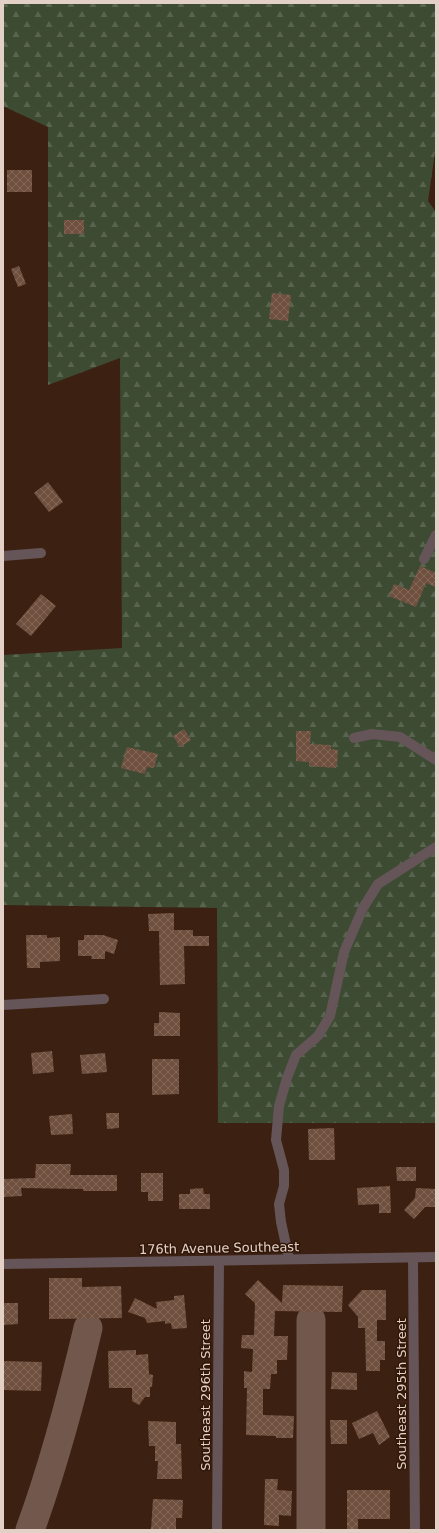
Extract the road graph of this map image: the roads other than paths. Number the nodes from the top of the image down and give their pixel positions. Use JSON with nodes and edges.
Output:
{"nodes":[{"id":1,"x":436,"y":535,"type":"edge"},
{"id":2,"x":41,"y":553,"type":"dead end"},
{"id":3,"x":3,"y":556,"type":"edge"},
{"id":4,"x":424,"y":559,"type":"dead end"},
{"id":5,"x":354,"y":738,"type":"dead end"},
{"id":6,"x":436,"y":760,"type":"edge"},
{"id":7,"x":436,"y":847,"type":"edge"},
{"id":8,"x":104,"y":999,"type":"dead end"},
{"id":9,"x":3,"y":1005,"type":"edge"},
{"id":10,"x":413,"y":1258,"type":"junction"},
{"id":11,"x":436,"y":1258,"type":"edge"},
{"id":12,"x":289,"y":1260,"type":"junction"},
{"id":13,"x":219,"y":1261,"type":"junction"},
{"id":14,"x":3,"y":1264,"type":"edge"},
{"id":15,"x":218,"y":1530,"type":"edge"},
{"id":16,"x":415,"y":1530,"type":"edge"}],
"edges":[{"from":1,"to":4,"type":"street"},
{"from":2,"to":3,"type":"street"},
{"from":5,"to":6,"type":"street"},
{"from":7,"to":12,"type":"street"},
{"from":8,"to":9,"type":"street"},
{"from":10,"to":11,"type":"street","name":"176th Avenue Southeast"},
{"from":10,"to":12,"type":"street","name":"176th Avenue Southeast"},
{"from":10,"to":16,"type":"street","name":"Southeast 295th Street"},
{"from":12,"to":13,"type":"street","name":"176th Avenue Southeast"},
{"from":13,"to":14,"type":"street","name":"176th Avenue Southeast"},
{"from":13,"to":15,"type":"street","name":"Southeast 296th Street"}]}
